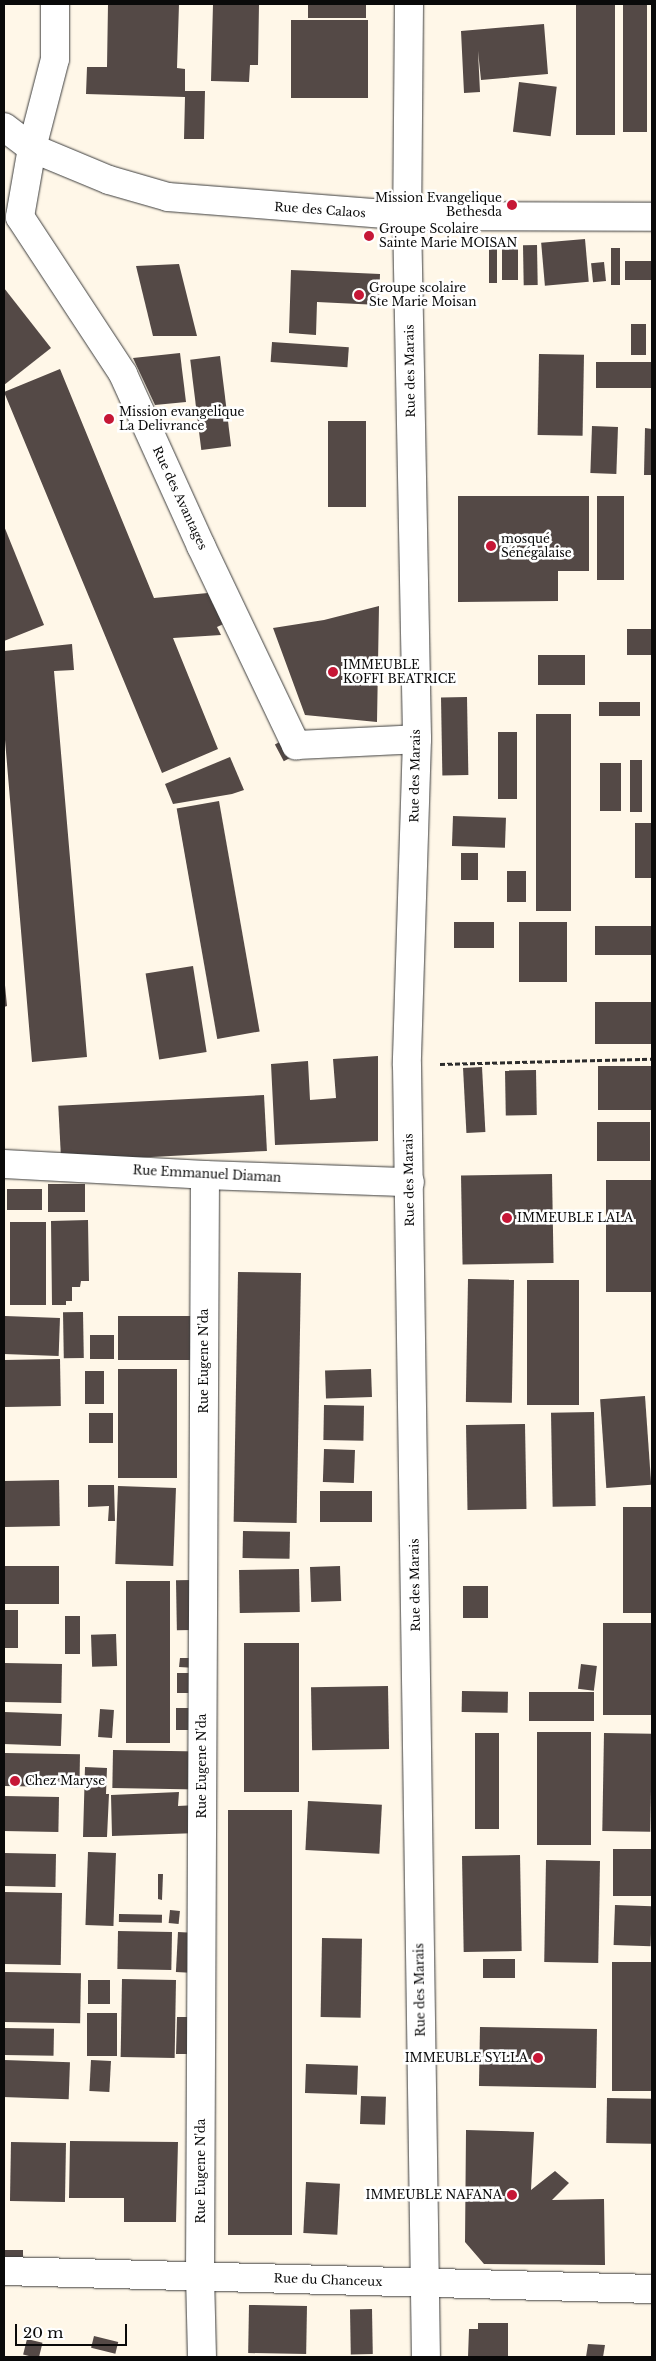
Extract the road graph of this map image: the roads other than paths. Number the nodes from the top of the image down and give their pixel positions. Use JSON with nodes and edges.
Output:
{"nodes":[{"id":1,"x":55,"y":4,"type":"edge"},
{"id":2,"x":409,"y":4,"type":"edge"},
{"id":3,"x":4,"y":127,"type":"edge"},
{"id":4,"x":32,"y":148,"type":"junction"},
{"id":5,"x":407,"y":216,"type":"junction"},
{"id":6,"x":652,"y":217,"type":"edge"},
{"id":7,"x":417,"y":738,"type":"junction"},
{"id":8,"x":4,"y":1164,"type":"edge"},
{"id":9,"x":205,"y":1175,"type":"junction"},
{"id":10,"x":410,"y":1182,"type":"junction"},
{"id":11,"x":4,"y":2271,"type":"edge"},
{"id":12,"x":200,"y":2276,"type":"junction"},
{"id":13,"x":423,"y":2283,"type":"junction"},
{"id":14,"x":652,"y":2289,"type":"edge"},
{"id":15,"x":202,"y":2357,"type":"edge"},
{"id":16,"x":426,"y":2357,"type":"edge"}],
"edges":[{"from":1,"to":4,"type":"street"},
{"from":2,"to":5,"type":"street","name":"Rue des Marais"},
{"from":3,"to":4,"type":"street","name":"Rue des Calaos"},
{"from":4,"to":5,"type":"street","name":"Rue des Calaos"},
{"from":4,"to":7,"type":"street","name":"Rue des Avantages"},
{"from":5,"to":6,"type":"street","name":"Rue des Calaos"},
{"from":5,"to":7,"type":"street","name":"Rue des Marais"},
{"from":7,"to":10,"type":"street","name":"Rue des Marais"},
{"from":8,"to":9,"type":"street","name":"Rue Emmanuel Diaman"},
{"from":9,"to":10,"type":"street","name":"Rue Emmanuel Diaman"},
{"from":9,"to":12,"type":"street","name":"Rue Eugene N'da"},
{"from":10,"to":13,"type":"street","name":"Rue des Marais"},
{"from":11,"to":12,"type":"street","name":"Rue du Chanceux"},
{"from":12,"to":13,"type":"street","name":"Rue du Chanceux"},
{"from":12,"to":15,"type":"street","name":"Rue Eugene N'da"},
{"from":13,"to":14,"type":"street","name":"Rue du Chanceux"},
{"from":13,"to":16,"type":"street","name":"Rue des Marais"}]}
